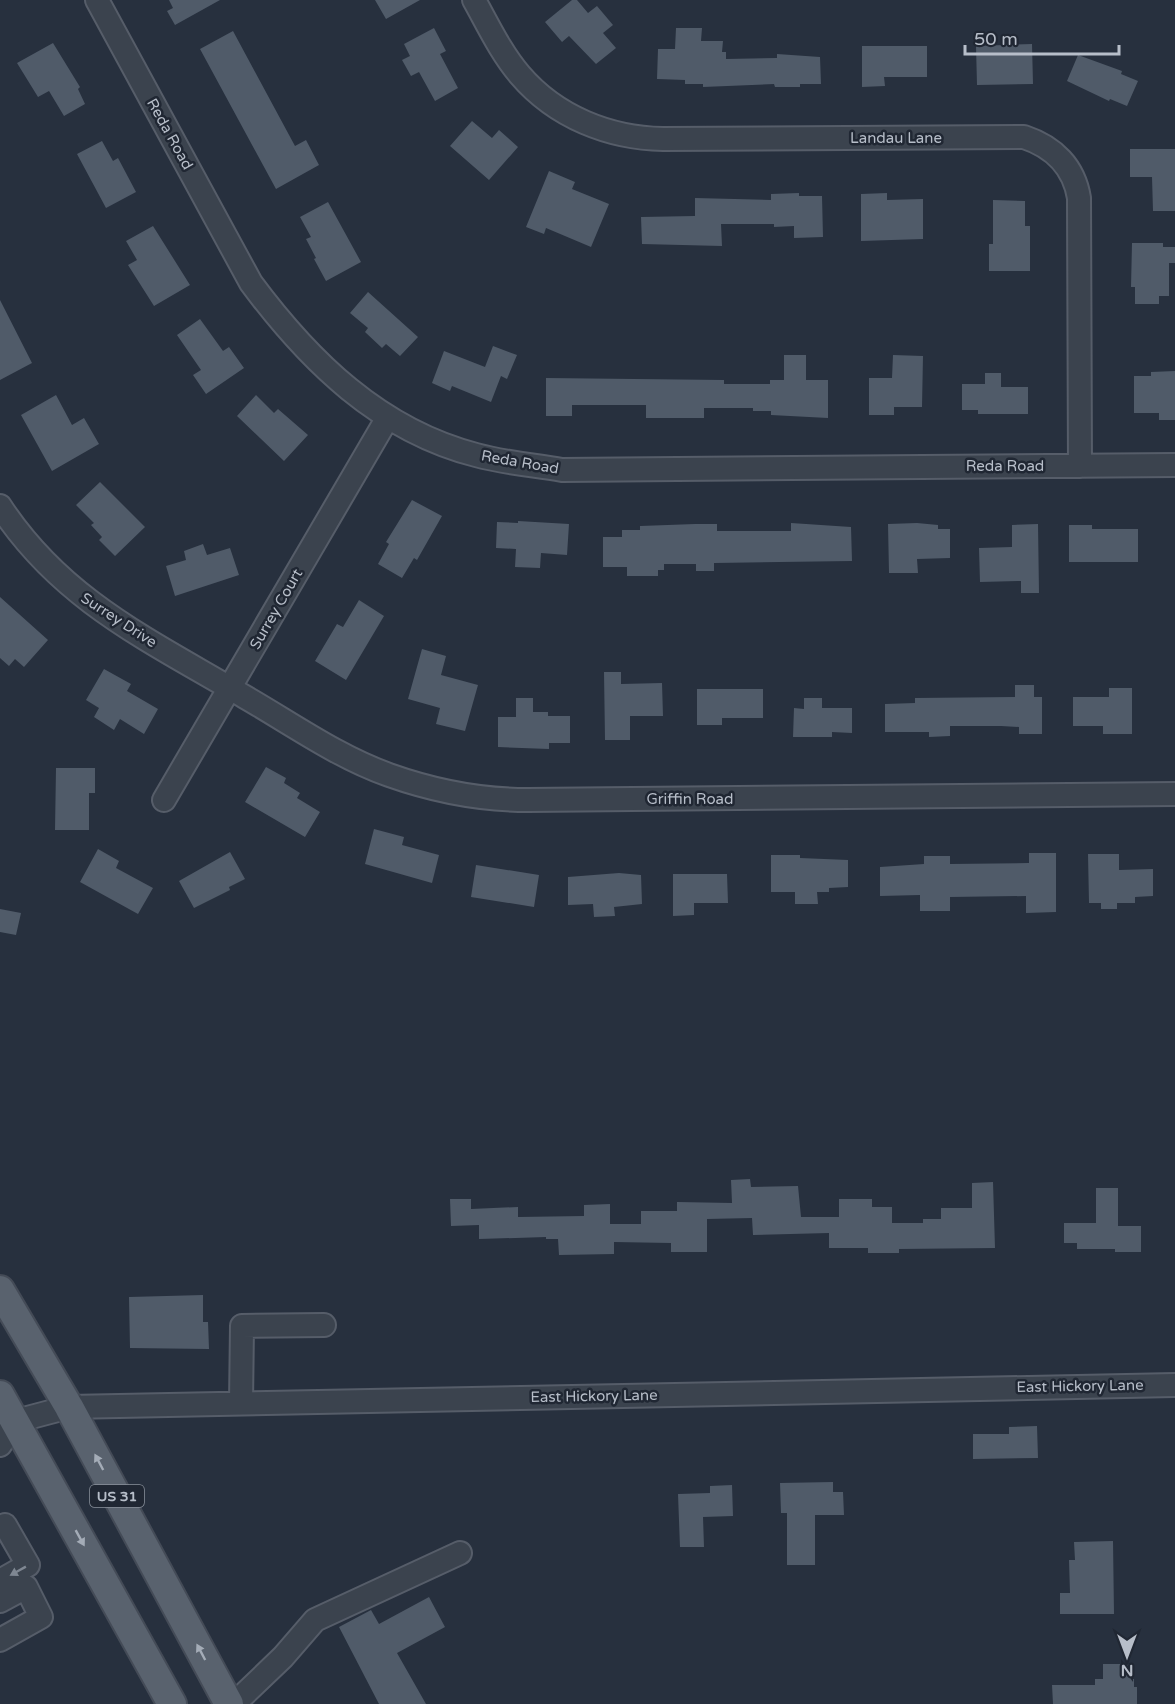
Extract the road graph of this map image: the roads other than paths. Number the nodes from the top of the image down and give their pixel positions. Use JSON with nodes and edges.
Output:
{"nodes":[{"id":1,"x":98,"y":0,"type":"edge"},
{"id":2,"x":474,"y":0,"type":"edge"},
{"id":3,"x":388,"y":417,"type":"junction"},
{"id":4,"x":1175,"y":465,"type":"edge"},
{"id":5,"x":1080,"y":466,"type":"junction"},
{"id":6,"x":0,"y":506,"type":"edge"},
{"id":7,"x":230,"y":688,"type":"junction"},
{"id":8,"x":1175,"y":794,"type":"edge"},
{"id":9,"x":164,"y":800,"type":"dead end"},
{"id":10,"x":0,"y":1290,"type":"edge"},
{"id":11,"x":324,"y":1325,"type":"dead end"},
{"id":12,"x":1175,"y":1384,"type":"edge"},
{"id":13,"x":0,"y":1395,"type":"edge"},
{"id":14,"x":241,"y":1403,"type":"junction"},
{"id":15,"x":69,"y":1407,"type":"junction"},
{"id":16,"x":8,"y":1420,"type":"edge"},
{"id":17,"x":0,"y":1445,"type":"edge"},
{"id":18,"x":0,"y":1527,"type":"edge"},
{"id":19,"x":460,"y":1553,"type":"dead end"},
{"id":20,"x":0,"y":1581,"type":"edge"},
{"id":21,"x":0,"y":1602,"type":"edge"},
{"id":22,"x":0,"y":1640,"type":"edge"},
{"id":23,"x":172,"y":1704,"type":"edge"},
{"id":24,"x":229,"y":1704,"type":"edge"},
{"id":25,"x":234,"y":1704,"type":"edge"}],
"edges":[{"from":1,"to":3,"type":"street","name":"Reda Road"},
{"from":2,"to":5,"type":"street","name":"Landau Lane"},
{"from":3,"to":5,"type":"street","name":"Reda Road"},
{"from":3,"to":7,"type":"street","name":"Surrey Court"},
{"from":4,"to":5,"type":"street","name":"Reda Road"},
{"from":6,"to":7,"type":"street","name":"Surrey Drive"},
{"from":7,"to":8,"type":"street","name":"Griffin Road"},
{"from":7,"to":9,"type":"street","name":"Surrey Court"},
{"from":10,"to":15,"type":"main road","number":"US 31"},
{"from":11,"to":14,"type":"street"},
{"from":12,"to":14,"type":"street","name":"East Hickory Lane"},
{"from":13,"to":16,"type":"main road"},
{"from":14,"to":15,"type":"street","name":"East Hickory Lane"},
{"from":15,"to":16,"type":"street","name":"East Hickory Lane"},
{"from":24,"to":15,"type":"main road","number":"US 31","one_way":true},
{"from":16,"to":17,"type":"street"},
{"from":16,"to":23,"type":"main road","one_way":true},
{"from":18,"to":20,"type":"street","one_way":true},
{"from":19,"to":25,"type":"street"},
{"from":21,"to":22,"type":"street"}]}
